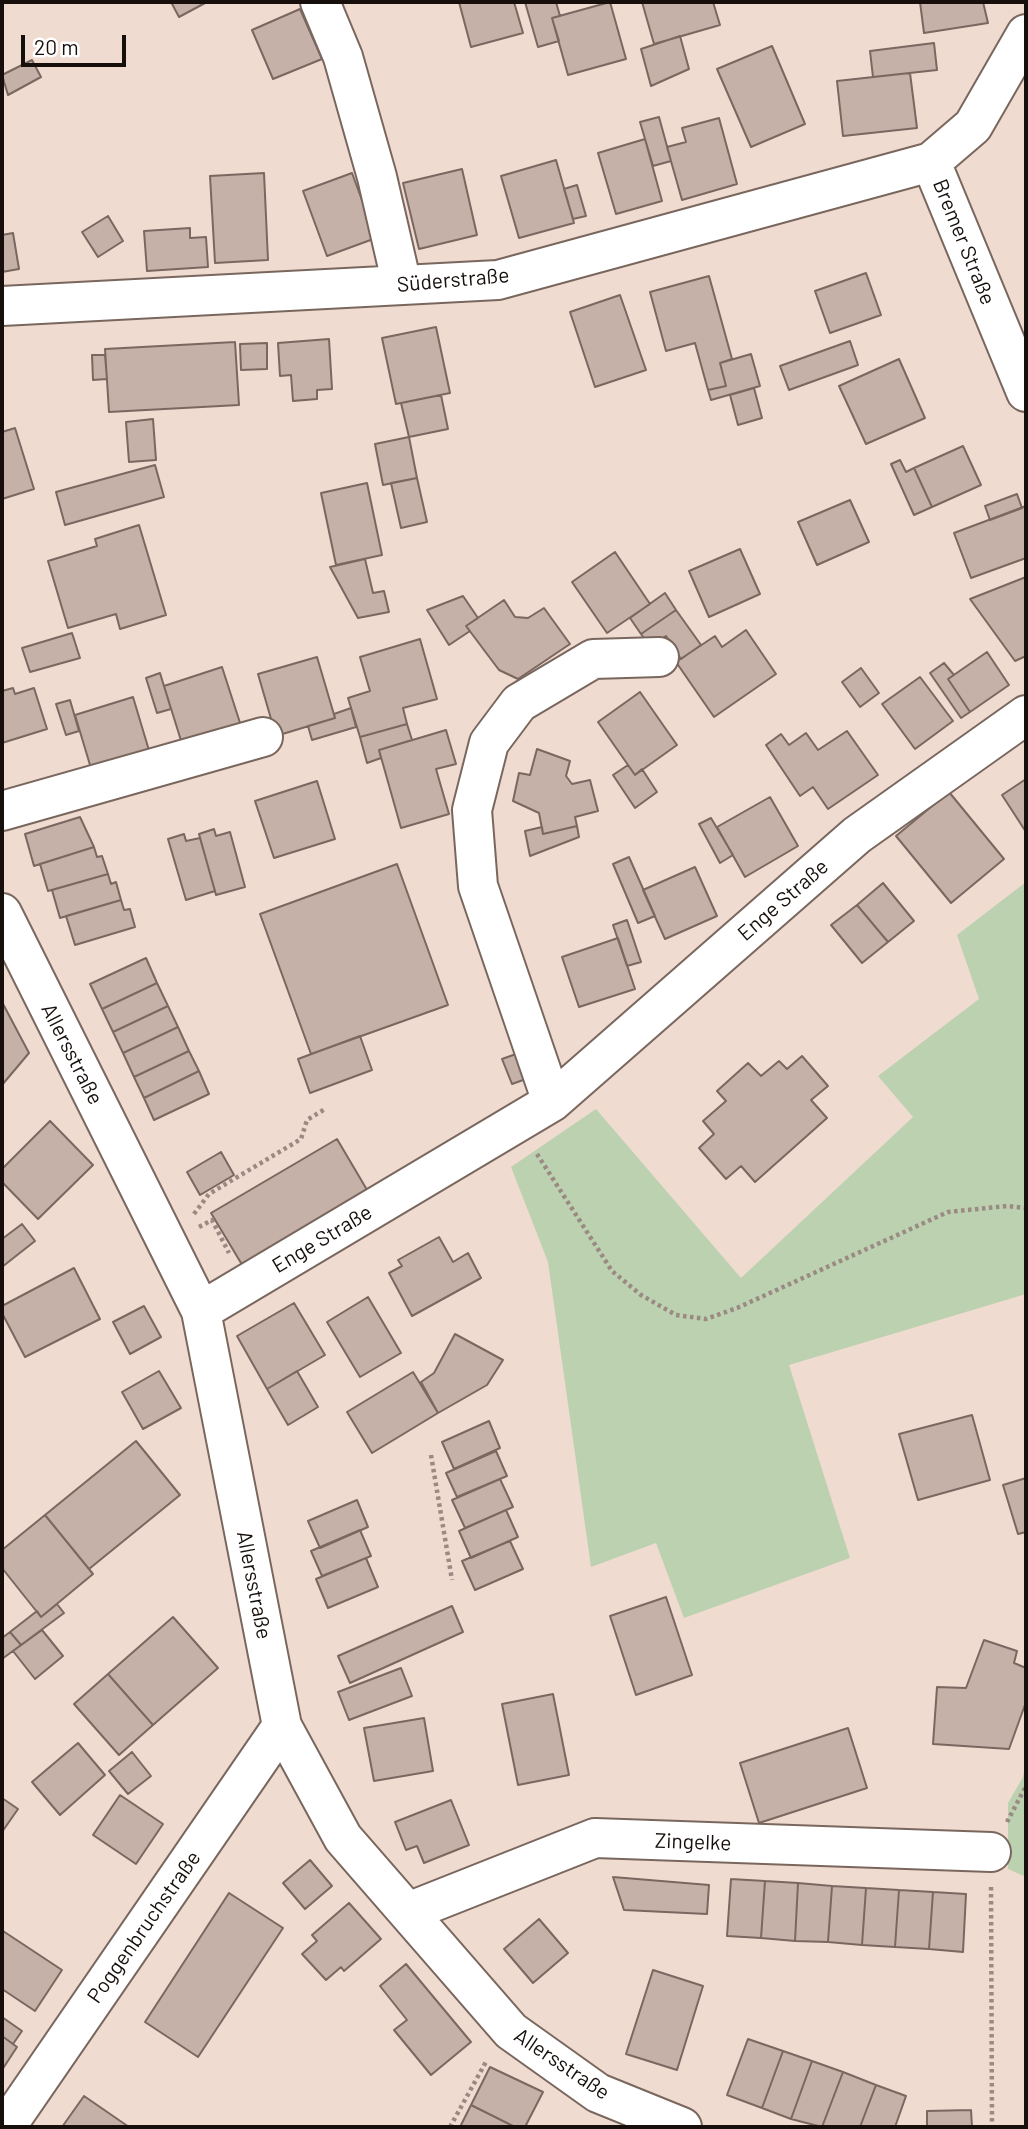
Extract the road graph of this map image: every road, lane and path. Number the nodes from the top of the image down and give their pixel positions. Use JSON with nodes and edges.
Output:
{"nodes":[{"id":1,"x":320,"y":2,"type":"edge"},
{"id":2,"x":1026,"y":34,"type":"edge"},
{"id":3,"x":932,"y":162,"type":"junction"},
{"id":4,"x":402,"y":285,"type":"junction"},
{"id":5,"x":2,"y":306,"type":"edge"},
{"id":6,"x":1026,"y":393,"type":"edge"},
{"id":7,"x":659,"y":657,"type":"dead end"},
{"id":8,"x":1026,"y":715,"type":"edge"},
{"id":9,"x":263,"y":737,"type":"dead end"},
{"id":10,"x":2,"y":811,"type":"edge"},
{"id":11,"x":2,"y":913,"type":"edge"},
{"id":12,"x":552,"y":1102,"type":"junction"},
{"id":13,"x":325,"y":1109,"type":"dead end"},
{"id":14,"x":517,"y":1123,"type":"junction"},
{"id":15,"x":1026,"y":1208,"type":"edge"},
{"id":16,"x":246,"y":1284,"type":"junction"},
{"id":17,"x":201,"y":1311,"type":"junction"},
{"id":18,"x":431,"y":1455,"type":"dead end"},
{"id":19,"x":452,"y":1580,"type":"dead end"},
{"id":20,"x":282,"y":1726,"type":"junction"},
{"id":21,"x":991,"y":1852,"type":"joint"},
{"id":22,"x":408,"y":1912,"type":"junction"},
{"id":23,"x":506,"y":2025,"type":"junction"},
{"id":24,"x":6,"y":2127,"type":"edge"},
{"id":25,"x":450,"y":2127,"type":"edge"},
{"id":26,"x":682,"y":2127,"type":"edge"},
{"id":27,"x":992,"y":2127,"type":"edge"}],
"edges":[{"from":1,"to":4,"type":"street"},
{"from":2,"to":3,"type":"street","name":"Bremer Straße"},
{"from":3,"to":4,"type":"street","name":"Süderstraße"},
{"from":3,"to":6,"type":"street","name":"Bremer Straße"},
{"from":4,"to":5,"type":"street","name":"Süderstraße"},
{"from":7,"to":12,"type":"street"},
{"from":8,"to":12,"type":"street","name":"Enge Straße"},
{"from":9,"to":10,"type":"street"},
{"from":11,"to":17,"type":"street","name":"Allersstraße"},
{"from":12,"to":14,"type":"street","name":"Enge Straße"},
{"from":13,"to":16,"type":"path"},
{"from":14,"to":15,"type":"path"},
{"from":14,"to":16,"type":"street","name":"Enge Straße"},
{"from":16,"to":17,"type":"street","name":"Enge Straße"},
{"from":17,"to":20,"type":"street","name":"Allersstraße"},
{"from":18,"to":19,"type":"path"},
{"from":20,"to":22,"type":"street","name":"Allersstraße"},
{"from":20,"to":24,"type":"street","name":"Poggenbruchstraße"},
{"from":21,"to":22,"type":"street","name":"Zingelke"},
{"from":21,"to":27,"type":"path"},
{"from":22,"to":23,"type":"street","name":"Allersstraße"},
{"from":23,"to":25,"type":"path"},
{"from":23,"to":26,"type":"street","name":"Allersstraße"}]}
